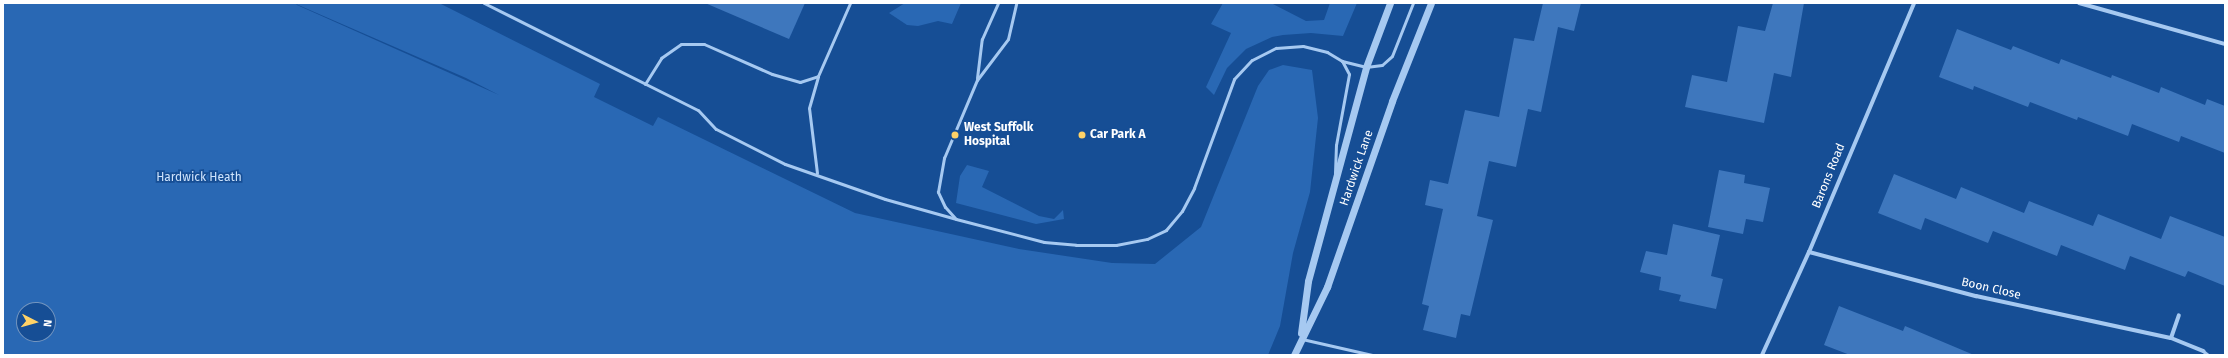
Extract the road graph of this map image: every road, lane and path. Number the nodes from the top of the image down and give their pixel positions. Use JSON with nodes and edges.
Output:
{"nodes":[{"id":1,"x":484,"y":3,"type":"edge"},
{"id":2,"x":850,"y":3,"type":"edge"},
{"id":3,"x":998,"y":3,"type":"edge"},
{"id":4,"x":1016,"y":3,"type":"edge"},
{"id":5,"x":1390,"y":3,"type":"edge"},
{"id":6,"x":1414,"y":3,"type":"edge"},
{"id":7,"x":1431,"y":3,"type":"edge"},
{"id":8,"x":1914,"y":3,"type":"edge"},
{"id":9,"x":2079,"y":3,"type":"edge"},
{"id":10,"x":2225,"y":44,"type":"edge"},
{"id":11,"x":1342,"y":61,"type":"junction"},
{"id":12,"x":1366,"y":67,"type":"junction"},
{"id":13,"x":818,"y":76,"type":"junction"},
{"id":14,"x":977,"y":80,"type":"junction"},
{"id":15,"x":645,"y":84,"type":"junction"},
{"id":16,"x":817,"y":173,"type":"junction"},
{"id":17,"x":1334,"y":186,"type":"junction"},
{"id":18,"x":956,"y":219,"type":"junction"},
{"id":19,"x":1809,"y":252,"type":"junction"},
{"id":20,"x":2179,"y":315,"type":"dead end"},
{"id":21,"x":2171,"y":338,"type":"junction"},
{"id":22,"x":1300,"y":339,"type":"junction"},
{"id":23,"x":2203,"y":351,"type":"joint"},
{"id":24,"x":1294,"y":355,"type":"edge"},
{"id":25,"x":1372,"y":355,"type":"edge"},
{"id":26,"x":1762,"y":355,"type":"edge"},
{"id":27,"x":2208,"y":355,"type":"edge"}],
"edges":[{"from":1,"to":15,"type":"lane"},
{"from":2,"to":13,"type":"lane"},
{"from":3,"to":14,"type":"lane"},
{"from":4,"to":14,"type":"lane"},
{"from":5,"to":12,"type":"street","name":"Hardwick Lane"},
{"from":6,"to":12,"type":"lane"},
{"from":7,"to":22,"type":"street","name":"Hardwick Lane"},
{"from":8,"to":19,"type":"street","name":"Barons Road"},
{"from":9,"to":10,"type":"street"},
{"from":11,"to":12,"type":"lane"},
{"from":11,"to":17,"type":"lane"},
{"from":11,"to":18,"type":"lane"},
{"from":12,"to":17,"type":"street","name":"Hardwick Lane"},
{"from":13,"to":15,"type":"lane"},
{"from":13,"to":16,"type":"lane"},
{"from":14,"to":18,"type":"lane"},
{"from":15,"to":16,"type":"lane"},
{"from":16,"to":18,"type":"lane"},
{"from":17,"to":22,"type":"street","name":"Hardwick Lane"},
{"from":19,"to":21,"type":"street","name":"Boon Close"},
{"from":19,"to":26,"type":"street","name":"Barons Road"},
{"from":20,"to":21,"type":"street"},
{"from":21,"to":23,"type":"street","name":"Boon Close"},
{"from":22,"to":24,"type":"street","name":"Hardwick Lane"},
{"from":22,"to":25,"type":"lane"},
{"from":23,"to":27,"type":"lane"}]}
